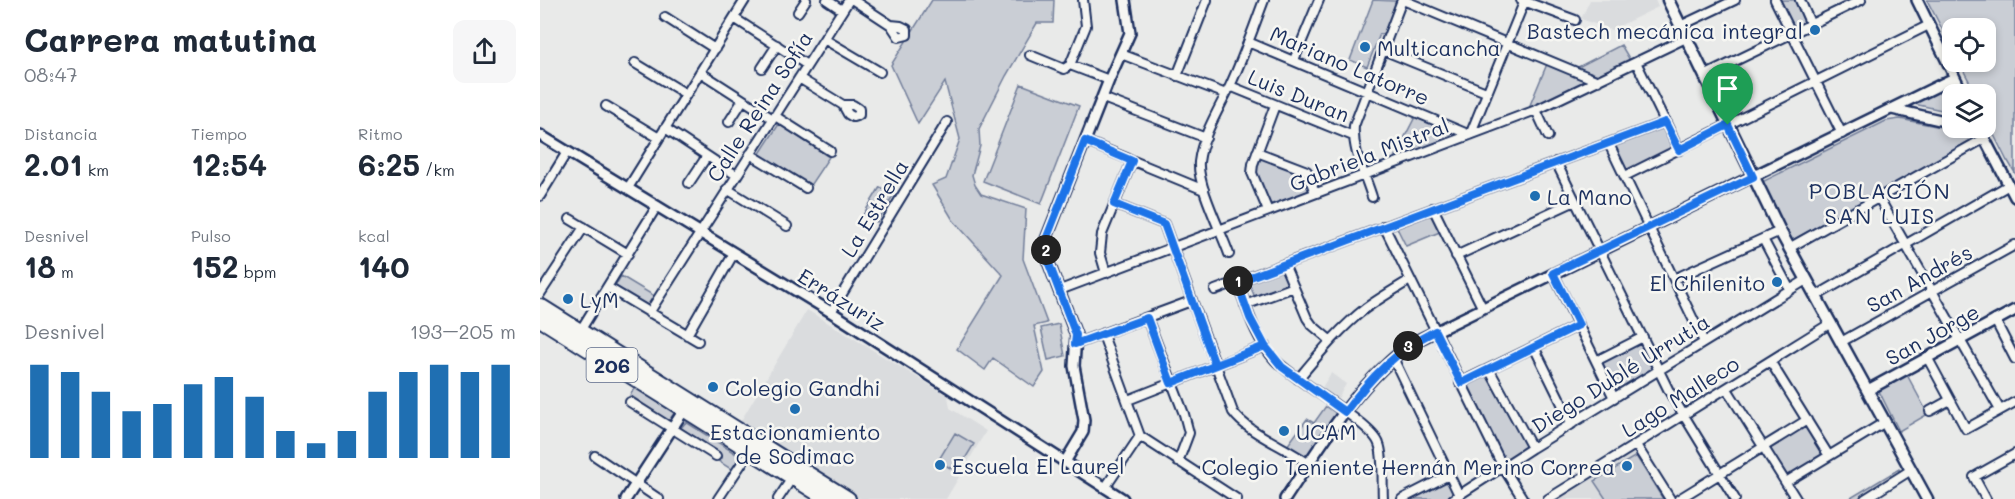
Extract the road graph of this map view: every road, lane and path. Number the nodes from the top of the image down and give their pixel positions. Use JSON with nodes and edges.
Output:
{"nodes":[{"id":1,"x":806,"y":0,"type":"edge"},
{"id":2,"x":827,"y":0,"type":"edge"},
{"id":3,"x":851,"y":0,"type":"edge"},
{"id":4,"x":1083,"y":0,"type":"edge"},
{"id":5,"x":1125,"y":0,"type":"edge"},
{"id":6,"x":1207,"y":0,"type":"edge"},
{"id":7,"x":1264,"y":0,"type":"edge"},
{"id":8,"x":1319,"y":0,"type":"edge"},
{"id":9,"x":1403,"y":0,"type":"edge"},
{"id":10,"x":1524,"y":0,"type":"edge"},
{"id":11,"x":1668,"y":0,"type":"edge"},
{"id":12,"x":1735,"y":0,"type":"edge"},
{"id":13,"x":1775,"y":0,"type":"edge"},
{"id":14,"x":1800,"y":0,"type":"edge"},
{"id":15,"x":1862,"y":0,"type":"edge"},
{"id":16,"x":1917,"y":0,"type":"edge"},
{"id":17,"x":740,"y":2,"type":"edge"},
{"id":18,"x":842,"y":10,"type":"junction"},
{"id":19,"x":798,"y":12,"type":"dead end"},
{"id":20,"x":665,"y":17,"type":"dead end"},
{"id":21,"x":734,"y":18,"type":"junction"},
{"id":22,"x":1575,"y":20,"type":"dead end"},
{"id":23,"x":891,"y":25,"type":"dead end"},
{"id":24,"x":1811,"y":25,"type":"junction"},
{"id":25,"x":1929,"y":25,"type":"junction"},
{"id":26,"x":1680,"y":26,"type":"junction"},
{"id":27,"x":1792,"y":34,"type":"junction"},
{"id":28,"x":1686,"y":38,"type":"junction"},
{"id":29,"x":824,"y":39,"type":"junction"},
{"id":30,"x":1248,"y":42,"type":"junction"},
{"id":31,"x":1507,"y":43,"type":"junction"},
{"id":32,"x":777,"y":45,"type":"junction"},
{"id":33,"x":715,"y":49,"type":"junction"},
{"id":34,"x":1383,"y":50,"type":"junction"},
{"id":35,"x":1121,"y":54,"type":"junction"},
{"id":36,"x":1030,"y":55,"type":"dead end"},
{"id":37,"x":1294,"y":60,"type":"junction"},
{"id":38,"x":1636,"y":62,"type":"junction"},
{"id":39,"x":635,"y":63,"type":"dead end"},
{"id":40,"x":807,"y":64,"type":"junction"},
{"id":41,"x":1070,"y":65,"type":"junction"},
{"id":42,"x":762,"y":68,"type":"dead end"},
{"id":43,"x":700,"y":72,"type":"junction"},
{"id":44,"x":880,"y":72,"type":"dead end"},
{"id":45,"x":1177,"y":76,"type":"junction"},
{"id":46,"x":1704,"y":76,"type":"junction"},
{"id":47,"x":799,"y":78,"type":"junction"},
{"id":48,"x":1954,"y":78,"type":"junction"},
{"id":49,"x":1109,"y":81,"type":"junction"},
{"id":50,"x":1598,"y":81,"type":"junction"},
{"id":51,"x":1815,"y":81,"type":"junction"},
{"id":52,"x":1957,"y":84,"type":"edge"},
{"id":53,"x":1228,"y":90,"type":"junction"},
{"id":54,"x":1366,"y":91,"type":"junction"},
{"id":55,"x":1486,"y":92,"type":"junction"},
{"id":56,"x":686,"y":94,"type":"junction"},
{"id":57,"x":1102,"y":98,"type":"junction"},
{"id":58,"x":743,"y":100,"type":"junction"},
{"id":59,"x":843,"y":105,"type":"dead end"},
{"id":60,"x":1275,"y":105,"type":"junction"},
{"id":61,"x":606,"y":106,"type":"dead end"},
{"id":62,"x":1892,"y":109,"type":"junction"},
{"id":63,"x":1536,"y":110,"type":"junction"},
{"id":64,"x":774,"y":118,"type":"junction"},
{"id":65,"x":1942,"y":120,"type":"edge"},
{"id":66,"x":729,"y":122,"type":"dead end"},
{"id":67,"x":947,"y":122,"type":"dead end"},
{"id":68,"x":1665,"y":122,"type":"junction"},
{"id":69,"x":1728,"y":125,"type":"junction"},
{"id":70,"x":665,"y":128,"type":"junction"},
{"id":71,"x":1842,"y":134,"type":"junction"},
{"id":72,"x":540,"y":135,"type":"edge"},
{"id":73,"x":1470,"y":135,"type":"junction"},
{"id":74,"x":1353,"y":136,"type":"junction"},
{"id":75,"x":1548,"y":136,"type":"dead end"},
{"id":76,"x":659,"y":138,"type":"junction"},
{"id":77,"x":1206,"y":138,"type":"junction"},
{"id":78,"x":1969,"y":138,"type":"edge"},
{"id":79,"x":1983,"y":138,"type":"edge"},
{"id":80,"x":1085,"y":141,"type":"junction"},
{"id":81,"x":1609,"y":144,"type":"junction"},
{"id":82,"x":1679,"y":150,"type":"junction"},
{"id":83,"x":830,"y":151,"type":"dead end"},
{"id":84,"x":567,"y":152,"type":"junction"},
{"id":85,"x":1257,"y":152,"type":"junction"},
{"id":86,"x":750,"y":154,"type":"junction"},
{"id":87,"x":708,"y":156,"type":"junction"},
{"id":88,"x":1132,"y":161,"type":"junction"},
{"id":89,"x":1556,"y":162,"type":"junction"},
{"id":90,"x":1365,"y":174,"type":"junction"},
{"id":91,"x":736,"y":176,"type":"junction"},
{"id":92,"x":1625,"y":176,"type":"junction"},
{"id":93,"x":1753,"y":177,"type":"junction"},
{"id":94,"x":689,"y":183,"type":"dead end"},
{"id":95,"x":2009,"y":185,"type":"junction"},
{"id":96,"x":628,"y":188,"type":"junction"},
{"id":97,"x":806,"y":188,"type":"dead end"},
{"id":98,"x":727,"y":189,"type":"junction"},
{"id":99,"x":1204,"y":190,"type":"junction"},
{"id":100,"x":1315,"y":193,"type":"junction"},
{"id":101,"x":540,"y":196,"type":"edge"},
{"id":102,"x":1372,"y":197,"type":"dead end"},
{"id":103,"x":2015,"y":197,"type":"edge"},
{"id":104,"x":1879,"y":198,"type":"junction"},
{"id":105,"x":1575,"y":201,"type":"junction"},
{"id":106,"x":1114,"y":204,"type":"junction"},
{"id":107,"x":657,"y":206,"type":"junction"},
{"id":108,"x":1433,"y":208,"type":"junction"},
{"id":109,"x":1268,"y":211,"type":"junction"},
{"id":110,"x":570,"y":219,"type":"dead end"},
{"id":111,"x":787,"y":226,"type":"dead end"},
{"id":112,"x":1384,"y":226,"type":"junction"},
{"id":113,"x":584,"y":227,"type":"junction"},
{"id":114,"x":1648,"y":227,"type":"junction"},
{"id":115,"x":1221,"y":230,"type":"junction"},
{"id":116,"x":1780,"y":231,"type":"junction"},
{"id":117,"x":701,"y":233,"type":"junction"},
{"id":118,"x":1763,"y":239,"type":"junction"},
{"id":119,"x":1904,"y":244,"type":"junction"},
{"id":120,"x":2015,"y":245,"type":"edge"},
{"id":121,"x":1172,"y":248,"type":"junction"},
{"id":122,"x":1789,"y":248,"type":"junction"},
{"id":123,"x":1600,"y":250,"type":"junction"},
{"id":124,"x":734,"y":253,"type":"junction"},
{"id":125,"x":628,"y":254,"type":"junction"},
{"id":126,"x":1229,"y":254,"type":"dead end"},
{"id":127,"x":1456,"y":256,"type":"junction"},
{"id":128,"x":1284,"y":264,"type":"junction"},
{"id":129,"x":1106,"y":273,"type":"junction"},
{"id":130,"x":1553,"y":273,"type":"junction"},
{"id":131,"x":1674,"y":279,"type":"junction"},
{"id":132,"x":1410,"y":280,"type":"junction"},
{"id":133,"x":1806,"y":280,"type":"junction"},
{"id":134,"x":1237,"y":282,"type":"junction"},
{"id":135,"x":607,"y":287,"type":"junction"},
{"id":136,"x":1294,"y":287,"type":"junction"},
{"id":137,"x":1060,"y":290,"type":"junction"},
{"id":138,"x":1215,"y":290,"type":"dead end"},
{"id":139,"x":1790,"y":290,"type":"junction"},
{"id":140,"x":1931,"y":291,"type":"junction"},
{"id":141,"x":540,"y":294,"type":"edge"},
{"id":142,"x":1816,"y":296,"type":"junction"},
{"id":143,"x":1191,"y":301,"type":"junction"},
{"id":144,"x":1245,"y":305,"type":"junction"},
{"id":145,"x":540,"y":306,"type":"edge"},
{"id":146,"x":1482,"y":307,"type":"junction"},
{"id":147,"x":2015,"y":310,"type":"edge"},
{"id":148,"x":831,"y":312,"type":"junction"},
{"id":149,"x":649,"y":313,"type":"junction"},
{"id":150,"x":1147,"y":318,"type":"junction"},
{"id":151,"x":540,"y":319,"type":"edge"},
{"id":152,"x":1995,"y":320,"type":"junction"},
{"id":153,"x":1831,"y":323,"type":"junction"},
{"id":154,"x":1579,"y":325,"type":"junction"},
{"id":155,"x":580,"y":331,"type":"junction"},
{"id":156,"x":1435,"y":331,"type":"junction"},
{"id":157,"x":687,"y":334,"type":"junction"},
{"id":158,"x":1103,"y":335,"type":"junction"},
{"id":159,"x":1643,"y":337,"type":"junction"},
{"id":160,"x":1959,"y":340,"type":"junction"},
{"id":161,"x":698,"y":341,"type":"dead end"},
{"id":162,"x":1330,"y":341,"type":"junction"},
{"id":163,"x":1704,"y":342,"type":"junction"},
{"id":164,"x":1841,"y":342,"type":"junction"},
{"id":165,"x":1075,"y":344,"type":"junction"},
{"id":166,"x":1265,"y":346,"type":"junction"},
{"id":167,"x":1534,"y":347,"type":"junction"},
{"id":168,"x":1927,"y":357,"type":"junction"},
{"id":169,"x":1393,"y":358,"type":"junction"},
{"id":170,"x":2015,"y":359,"type":"edge"},
{"id":171,"x":1596,"y":361,"type":"junction"},
{"id":172,"x":1770,"y":361,"type":"junction"},
{"id":173,"x":1215,"y":365,"type":"junction"},
{"id":174,"x":1489,"y":369,"type":"junction"},
{"id":175,"x":1659,"y":370,"type":"junction"},
{"id":176,"x":1298,"y":379,"type":"junction"},
{"id":177,"x":1171,"y":383,"type":"junction"},
{"id":178,"x":1461,"y":383,"type":"junction"},
{"id":179,"x":1727,"y":389,"type":"junction"},
{"id":180,"x":1868,"y":390,"type":"junction"},
{"id":181,"x":1614,"y":398,"type":"junction"},
{"id":182,"x":1128,"y":400,"type":"junction"},
{"id":183,"x":1950,"y":400,"type":"junction"},
{"id":184,"x":630,"y":402,"type":"dead end"},
{"id":185,"x":2015,"y":402,"type":"edge"},
{"id":186,"x":688,"y":405,"type":"junction"},
{"id":187,"x":2000,"y":410,"type":"junction"},
{"id":188,"x":1930,"y":411,"type":"dead end"},
{"id":189,"x":1345,"y":412,"type":"junction"},
{"id":190,"x":1684,"y":415,"type":"junction"},
{"id":191,"x":1807,"y":420,"type":"junction"},
{"id":192,"x":1885,"y":422,"type":"junction"},
{"id":193,"x":1572,"y":424,"type":"junction"},
{"id":194,"x":672,"y":429,"type":"junction"},
{"id":195,"x":1140,"y":436,"type":"junction"},
{"id":196,"x":1636,"y":445,"type":"junction"},
{"id":197,"x":1764,"y":447,"type":"junction"},
{"id":198,"x":1532,"y":448,"type":"junction"},
{"id":199,"x":771,"y":450,"type":"junction"},
{"id":200,"x":750,"y":452,"type":"junction"},
{"id":201,"x":2015,"y":454,"type":"edge"},
{"id":202,"x":595,"y":456,"type":"dead end"},
{"id":203,"x":716,"y":456,"type":"dead end"},
{"id":204,"x":1829,"y":456,"type":"junction"},
{"id":205,"x":1065,"y":462,"type":"junction"},
{"id":206,"x":1178,"y":462,"type":"junction"},
{"id":207,"x":1308,"y":464,"type":"junction"},
{"id":208,"x":1503,"y":467,"type":"junction"},
{"id":209,"x":1911,"y":470,"type":"junction"},
{"id":210,"x":1719,"y":474,"type":"junction"},
{"id":211,"x":1449,"y":475,"type":"junction"},
{"id":212,"x":792,"y":477,"type":"junction"},
{"id":213,"x":1786,"y":482,"type":"junction"},
{"id":214,"x":636,"y":484,"type":"junction"},
{"id":215,"x":1105,"y":488,"type":"junction"},
{"id":216,"x":1456,"y":497,"type":"edge"},
{"id":217,"x":626,"y":499,"type":"edge"},
{"id":218,"x":659,"y":499,"type":"edge"},
{"id":219,"x":718,"y":499,"type":"edge"},
{"id":220,"x":778,"y":499,"type":"edge"},
{"id":221,"x":827,"y":499,"type":"edge"},
{"id":222,"x":848,"y":499,"type":"edge"},
{"id":223,"x":1123,"y":499,"type":"edge"},
{"id":224,"x":1237,"y":499,"type":"edge"},
{"id":225,"x":1285,"y":499,"type":"edge"},
{"id":226,"x":1383,"y":499,"type":"edge"},
{"id":227,"x":1402,"y":499,"type":"edge"},
{"id":228,"x":1523,"y":499,"type":"edge"},
{"id":229,"x":1548,"y":499,"type":"edge"},
{"id":230,"x":1670,"y":499,"type":"edge"},
{"id":231,"x":1679,"y":499,"type":"edge"},
{"id":232,"x":1735,"y":499,"type":"edge"},
{"id":233,"x":1796,"y":499,"type":"edge"},
{"id":234,"x":1865,"y":499,"type":"edge"},
{"id":235,"x":1927,"y":499,"type":"edge"},
{"id":236,"x":1986,"y":499,"type":"edge"}],
"edges":[{"from":1,"to":19,"type":"street"},
{"from":2,"to":18,"type":"street"},
{"from":3,"to":18,"type":"street","name":"Calle Reina Sofía"},
{"from":3,"to":23,"type":"street"},
{"from":4,"to":41,"type":"street"},
{"from":5,"to":35,"type":"street"},
{"from":6,"to":45,"type":"street"},
{"from":7,"to":30,"type":"street"},
{"from":8,"to":37,"type":"street"},
{"from":9,"to":31,"type":"street"},
{"from":9,"to":34,"type":"street"},
{"from":10,"to":22,"type":"street"},
{"from":10,"to":31,"type":"street"},
{"from":11,"to":26,"type":"main road"},
{"from":12,"to":26,"type":"street"},
{"from":13,"to":27,"type":"street"},
{"from":14,"to":24,"type":"street"},
{"from":15,"to":24,"type":"street"},
{"from":16,"to":25,"type":"street"},
{"from":17,"to":21,"type":"street"},
{"from":18,"to":29,"type":"street","name":"Calle Reina Sofía"},
{"from":20,"to":33,"type":"street"},
{"from":21,"to":32,"type":"street"},
{"from":21,"to":33,"type":"street"},
{"from":24,"to":27,"type":"street"},
{"from":25,"to":48,"type":"street"},
{"from":25,"to":51,"type":"street"},
{"from":26,"to":28,"type":"main road"},
{"from":27,"to":46,"type":"street"},
{"from":27,"to":51,"type":"street"},
{"from":28,"to":38,"type":"street","name":"Gabriela Mistral"},
{"from":28,"to":46,"type":"main road"},
{"from":29,"to":40,"type":"street","name":"Calle Reina Sofía"},
{"from":29,"to":44,"type":"street"},
{"from":30,"to":37,"type":"street","name":"Mariano Latorre"},
{"from":30,"to":53,"type":"street"},
{"from":31,"to":50,"type":"street"},
{"from":31,"to":55,"type":"street"},
{"from":32,"to":40,"type":"street"},
{"from":32,"to":42,"type":"street"},
{"from":33,"to":43,"type":"street"},
{"from":34,"to":54,"type":"street"},
{"from":34,"to":55,"type":"street"},
{"from":35,"to":45,"type":"street","name":"Luis Duran"},
{"from":35,"to":49,"type":"street"},
{"from":36,"to":41,"type":"street"},
{"from":37,"to":54,"type":"street","name":"Mariano Latorre"},
{"from":38,"to":50,"type":"street","name":"Gabriela Mistral"},
{"from":38,"to":68,"type":"street"},
{"from":39,"to":56,"type":"street"},
{"from":40,"to":47,"type":"street","name":"Calle Reina Sofía"},
{"from":41,"to":49,"type":"street"},
{"from":43,"to":56,"type":"street"},
{"from":43,"to":58,"type":"street"},
{"from":45,"to":53,"type":"street","name":"Luis Duran"},
{"from":46,"to":69,"type":"main road"},
{"from":47,"to":59,"type":"street"},
{"from":47,"to":64,"type":"street","name":"Calle Reina Sofía"},
{"from":48,"to":52,"type":"street"},
{"from":48,"to":62,"type":"street"},
{"from":49,"to":57,"type":"street"},
{"from":50,"to":63,"type":"street","name":"Gabriela Mistral"},
{"from":51,"to":69,"type":"street"},
{"from":51,"to":71,"type":"street"},
{"from":53,"to":60,"type":"street","name":"Luis Duran"},
{"from":53,"to":77,"type":"street"},
{"from":54,"to":73,"type":"street","name":"Mariano Latorre"},
{"from":54,"to":74,"type":"street"},
{"from":55,"to":73,"type":"street"},
{"from":56,"to":70,"type":"street"},
{"from":57,"to":77,"type":"street"},
{"from":57,"to":80,"type":"street"},
{"from":58,"to":64,"type":"street"},
{"from":58,"to":66,"type":"street"},
{"from":60,"to":74,"type":"street","name":"Luis Duran"},
{"from":60,"to":85,"type":"street"},
{"from":61,"to":76,"type":"street"},
{"from":62,"to":65,"type":"street"},
{"from":62,"to":71,"type":"street"},
{"from":63,"to":73,"type":"street","name":"Gabriela Mistral"},
{"from":63,"to":75,"type":"street"},
{"from":64,"to":83,"type":"street"},
{"from":64,"to":86,"type":"street","name":"Calle Reina Sofía"},
{"from":67,"to":148,"type":"street","name":"La Estrella"},
{"from":68,"to":81,"type":"street"},
{"from":68,"to":82,"type":"street"},
{"from":69,"to":82,"type":"street"},
{"from":69,"to":93,"type":"main road"},
{"from":70,"to":76,"type":"street"},
{"from":70,"to":87,"type":"street"},
{"from":71,"to":93,"type":"street"},
{"from":72,"to":84,"type":"street","name":"Errázuriz"},
{"from":73,"to":90,"type":"street","name":"Gabriela Mistral"},
{"from":74,"to":90,"type":"street"},
{"from":76,"to":96,"type":"street"},
{"from":77,"to":99,"type":"street"},
{"from":78,"to":104,"type":"street"},
{"from":79,"to":95,"type":"street"},
{"from":80,"to":88,"type":"street"},
{"from":80,"to":137,"type":"street"},
{"from":81,"to":89,"type":"street"},
{"from":81,"to":92,"type":"street"},
{"from":82,"to":92,"type":"street"},
{"from":84,"to":96,"type":"street","name":"Errázuriz"},
{"from":84,"to":101,"type":"street"},
{"from":85,"to":100,"type":"street"},
{"from":85,"to":109,"type":"street"},
{"from":86,"to":91,"type":"street","name":"Calle Reina Sofía"},
{"from":86,"to":97,"type":"street"},
{"from":87,"to":91,"type":"street"},
{"from":87,"to":94,"type":"street"},
{"from":88,"to":99,"type":"street"},
{"from":88,"to":106,"type":"street"},
{"from":89,"to":105,"type":"street"},
{"from":89,"to":108,"type":"street"},
{"from":90,"to":100,"type":"street","name":"Gabriela Mistral"},
{"from":90,"to":102,"type":"street"},
{"from":91,"to":98,"type":"street","name":"Calle Reina Sofía"},
{"from":92,"to":114,"type":"street"},
{"from":93,"to":114,"type":"street"},
{"from":93,"to":116,"type":"main road"},
{"from":95,"to":103,"type":"street"},
{"from":95,"to":119,"type":"street"},
{"from":96,"to":107,"type":"street","name":"Errázuriz"},
{"from":98,"to":111,"type":"street"},
{"from":98,"to":117,"type":"street","name":"Calle Reina Sofía"},
{"from":99,"to":115,"type":"street"},
{"from":100,"to":109,"type":"street","name":"Gabriela Mistral"},
{"from":104,"to":119,"type":"street"},
{"from":104,"to":122,"type":"street"},
{"from":105,"to":123,"type":"street"},
{"from":105,"to":127,"type":"street"},
{"from":106,"to":121,"type":"street"},
{"from":106,"to":129,"type":"street"},
{"from":107,"to":117,"type":"street","name":"Errázuriz"},
{"from":107,"to":125,"type":"street"},
{"from":108,"to":112,"type":"street"},
{"from":108,"to":127,"type":"street"},
{"from":109,"to":115,"type":"street","name":"Gabriela Mistral"},
{"from":110,"to":113,"type":"street"},
{"from":112,"to":128,"type":"street"},
{"from":112,"to":132,"type":"street"},
{"from":113,"to":125,"type":"street"},
{"from":113,"to":141,"type":"street"},
{"from":114,"to":123,"type":"street"},
{"from":114,"to":131,"type":"street"},
{"from":115,"to":121,"type":"street","name":"Gabriela Mistral"},
{"from":115,"to":126,"type":"street"},
{"from":116,"to":118,"type":"street"},
{"from":116,"to":122,"type":"main road"},
{"from":117,"to":124,"type":"street","name":"Errázuriz"},
{"from":117,"to":149,"type":"street","name":"Calle Reina Sofía"},
{"from":118,"to":131,"type":"street"},
{"from":118,"to":139,"type":"street"},
{"from":119,"to":140,"type":"street"},
{"from":119,"to":142,"type":"street"},
{"from":120,"to":140,"type":"street","name":"San Andrés"},
{"from":121,"to":129,"type":"street","name":"Gabriela Mistral"},
{"from":121,"to":143,"type":"street"},
{"from":122,"to":133,"type":"main road"},
{"from":123,"to":130,"type":"street"},
{"from":123,"to":159,"type":"street"},
{"from":124,"to":148,"type":"street","name":"Errázuriz"},
{"from":124,"to":157,"type":"street"},
{"from":125,"to":135,"type":"street"},
{"from":127,"to":146,"type":"street"},
{"from":128,"to":134,"type":"street"},
{"from":128,"to":136,"type":"street"},
{"from":129,"to":137,"type":"street","name":"Gabriela Mistral"},
{"from":130,"to":146,"type":"street"},
{"from":130,"to":154,"type":"street"},
{"from":131,"to":163,"type":"street"},
{"from":132,"to":156,"type":"street"},
{"from":132,"to":162,"type":"street"},
{"from":133,"to":139,"type":"street","name":"Diego Dublé Urrutia"},
{"from":133,"to":142,"type":"main road"},
{"from":134,"to":138,"type":"street"},
{"from":134,"to":144,"type":"street"},
{"from":135,"to":149,"type":"street"},
{"from":135,"to":155,"type":"street"},
{"from":136,"to":144,"type":"street"},
{"from":136,"to":162,"type":"street"},
{"from":137,"to":165,"type":"street"},
{"from":139,"to":163,"type":"street","name":"Diego Dublé Urrutia"},
{"from":140,"to":160,"type":"street"},
{"from":140,"to":164,"type":"street","name":"San Andrés"},
{"from":142,"to":153,"type":"main road"},
{"from":143,"to":150,"type":"street"},
{"from":143,"to":173,"type":"street"},
{"from":144,"to":166,"type":"street"},
{"from":145,"to":155,"type":"highway","number":"206"},
{"from":146,"to":156,"type":"street"},
{"from":147,"to":152,"type":"street","name":"San Jorge"},
{"from":148,"to":205,"type":"street","name":"Errázuriz"},
{"from":149,"to":157,"type":"street"},
{"from":150,"to":158,"type":"street"},
{"from":150,"to":177,"type":"street"},
{"from":151,"to":186,"type":"highway","number":"206"},
{"from":152,"to":160,"type":"street","name":"San Jorge"},
{"from":152,"to":170,"type":"street"},
{"from":153,"to":164,"type":"main road"},
{"from":153,"to":172,"type":"street","name":"Lago Malleco"},
{"from":154,"to":167,"type":"street"},
{"from":154,"to":171,"type":"street"},
{"from":155,"to":186,"type":"highway","number":"206"},
{"from":156,"to":169,"type":"street"},
{"from":156,"to":178,"type":"street"},
{"from":157,"to":161,"type":"street"},
{"from":158,"to":165,"type":"street"},
{"from":158,"to":182,"type":"street"},
{"from":159,"to":171,"type":"street"},
{"from":159,"to":175,"type":"street"},
{"from":160,"to":168,"type":"street","name":"San Jorge"},
{"from":160,"to":187,"type":"street"},
{"from":162,"to":176,"type":"street"},
{"from":163,"to":175,"type":"street","name":"Diego Dublé Urrutia"},
{"from":164,"to":180,"type":"main road"},
{"from":165,"to":205,"type":"street"},
{"from":166,"to":173,"type":"street"},
{"from":166,"to":176,"type":"street"},
{"from":167,"to":174,"type":"street"},
{"from":167,"to":193,"type":"street"},
{"from":168,"to":180,"type":"street","name":"San Jorge"},
{"from":168,"to":183,"type":"street"},
{"from":169,"to":189,"type":"street"},
{"from":169,"to":211,"type":"street"},
{"from":171,"to":181,"type":"street"},
{"from":172,"to":179,"type":"street","name":"Lago Malleco"},
{"from":172,"to":191,"type":"street"},
{"from":173,"to":177,"type":"street"},
{"from":173,"to":207,"type":"street"},
{"from":174,"to":178,"type":"street"},
{"from":174,"to":198,"type":"street"},
{"from":175,"to":181,"type":"street","name":"Diego Dublé Urrutia"},
{"from":175,"to":190,"type":"street"},
{"from":176,"to":189,"type":"street"},
{"from":177,"to":182,"type":"street"},
{"from":177,"to":206,"type":"street"},
{"from":178,"to":208,"type":"street"},
{"from":179,"to":190,"type":"street","name":"Lago Malleco"},
{"from":179,"to":197,"type":"street"},
{"from":180,"to":192,"type":"main road"},
{"from":181,"to":193,"type":"street","name":"Diego Dublé Urrutia"},
{"from":182,"to":195,"type":"street"},
{"from":183,"to":187,"type":"street"},
{"from":183,"to":188,"type":"street"},
{"from":184,"to":194,"type":"street"},
{"from":185,"to":187,"type":"street"},
{"from":186,"to":194,"type":"street"},
{"from":186,"to":199,"type":"highway","number":"206"},
{"from":186,"to":200,"type":"highway","number":"206"},
{"from":189,"to":207,"type":"street"},
{"from":189,"to":226,"type":"street"},
{"from":190,"to":196,"type":"street","name":"Lago Malleco"},
{"from":190,"to":210,"type":"street"},
{"from":191,"to":197,"type":"street"},
{"from":191,"to":204,"type":"street"},
{"from":192,"to":204,"type":"street"},
{"from":192,"to":209,"type":"main road"},
{"from":193,"to":198,"type":"street","name":"Diego Dublé Urrutia"},
{"from":194,"to":203,"type":"street"},
{"from":194,"to":214,"type":"street"},
{"from":195,"to":206,"type":"street"},
{"from":195,"to":215,"type":"street"},
{"from":196,"to":229,"type":"street","name":"Lago Malleco"},
{"from":196,"to":230,"type":"street"},
{"from":197,"to":210,"type":"street"},
{"from":197,"to":213,"type":"street"},
{"from":198,"to":208,"type":"street","name":"Diego Dublé Urrutia"},
{"from":199,"to":200,"type":"highway"},
{"from":199,"to":222,"type":"highway","number":"206"},
{"from":200,"to":212,"type":"highway","number":"206"},
{"from":200,"to":219,"type":"street"},
{"from":201,"to":236,"type":"street"},
{"from":202,"to":214,"type":"street"},
{"from":204,"to":213,"type":"street"},
{"from":205,"to":215,"type":"street","name":"Errázuriz"},
{"from":206,"to":224,"type":"street"},
{"from":207,"to":225,"type":"street"},
{"from":208,"to":216,"type":"street","name":"Diego Dublé Urrutia"},
{"from":208,"to":228,"type":"street"},
{"from":209,"to":234,"type":"street"},
{"from":209,"to":235,"type":"main road"},
{"from":210,"to":231,"type":"street"},
{"from":210,"to":232,"type":"street"},
{"from":211,"to":216,"type":"street"},
{"from":211,"to":227,"type":"street"},
{"from":212,"to":220,"type":"street"},
{"from":212,"to":221,"type":"highway","number":"206"},
{"from":213,"to":233,"type":"street"},
{"from":214,"to":217,"type":"street"},
{"from":214,"to":218,"type":"street"},
{"from":215,"to":223,"type":"street","name":"Errázuriz"}]}
